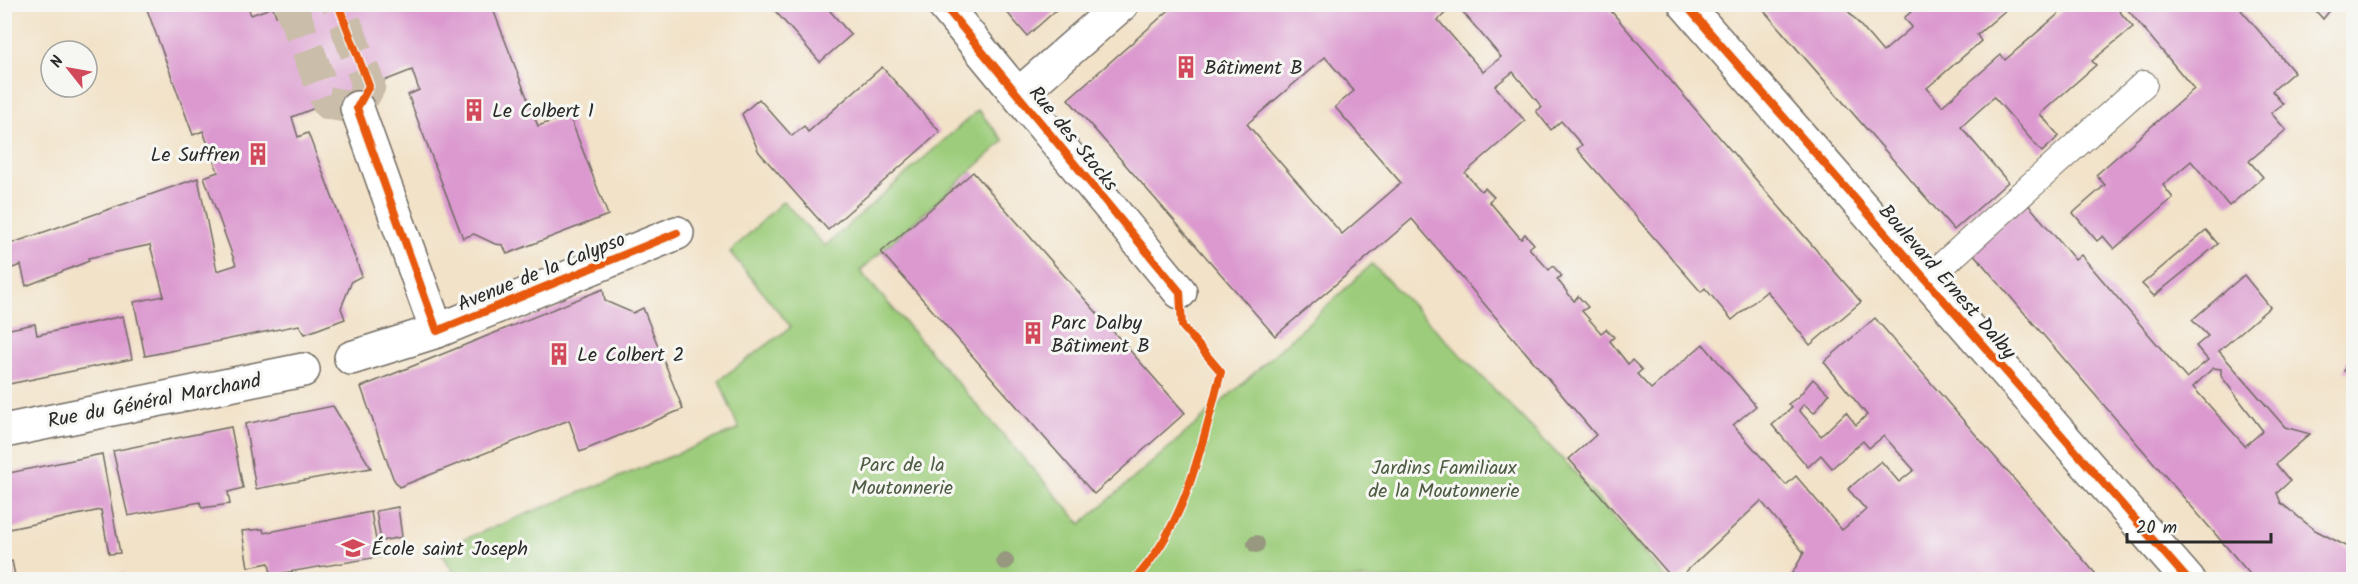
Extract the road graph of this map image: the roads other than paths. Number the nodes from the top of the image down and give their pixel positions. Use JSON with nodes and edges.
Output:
{"nodes":[{"id":1,"x":943,"y":4,"type":"edge"},
{"id":2,"x":1122,"y":4,"type":"edge"},
{"id":3,"x":1685,"y":4,"type":"edge"},
{"id":4,"x":2144,"y":84,"type":"dead end"},
{"id":5,"x":1018,"y":95,"type":"junction"},
{"id":6,"x":357,"y":108,"type":"dead end"},
{"id":7,"x":677,"y":232,"type":"dead end"},
{"id":8,"x":1926,"y":280,"type":"junction"},
{"id":9,"x":1180,"y":292,"type":"dead end"},
{"id":10,"x":437,"y":332,"type":"junction"},
{"id":11,"x":351,"y":358,"type":"dead end"},
{"id":12,"x":303,"y":370,"type":"dead end"},
{"id":13,"x":4,"y":431,"type":"edge"},
{"id":14,"x":2188,"y":579,"type":"edge"}],
"edges":[{"from":1,"to":5,"type":"street","name":"Rue des Stocks"},
{"from":2,"to":5,"type":"street","name":"Rue des Stocks"},
{"from":3,"to":8,"type":"street","name":"Boulevard Ernest Dalby"},
{"from":4,"to":8,"type":"lane"},
{"from":5,"to":9,"type":"street","name":"Rue des Stocks"},
{"from":6,"to":10,"type":"street","name":"Avenue de la Calypso"},
{"from":7,"to":10,"type":"street","name":"Avenue de la Calypso"},
{"from":8,"to":14,"type":"street","name":"Boulevard Ernest Dalby"},
{"from":10,"to":11,"type":"street","name":"Avenue de la Calypso"},
{"from":12,"to":13,"type":"street","name":"Rue du Général Marchand"}]}
